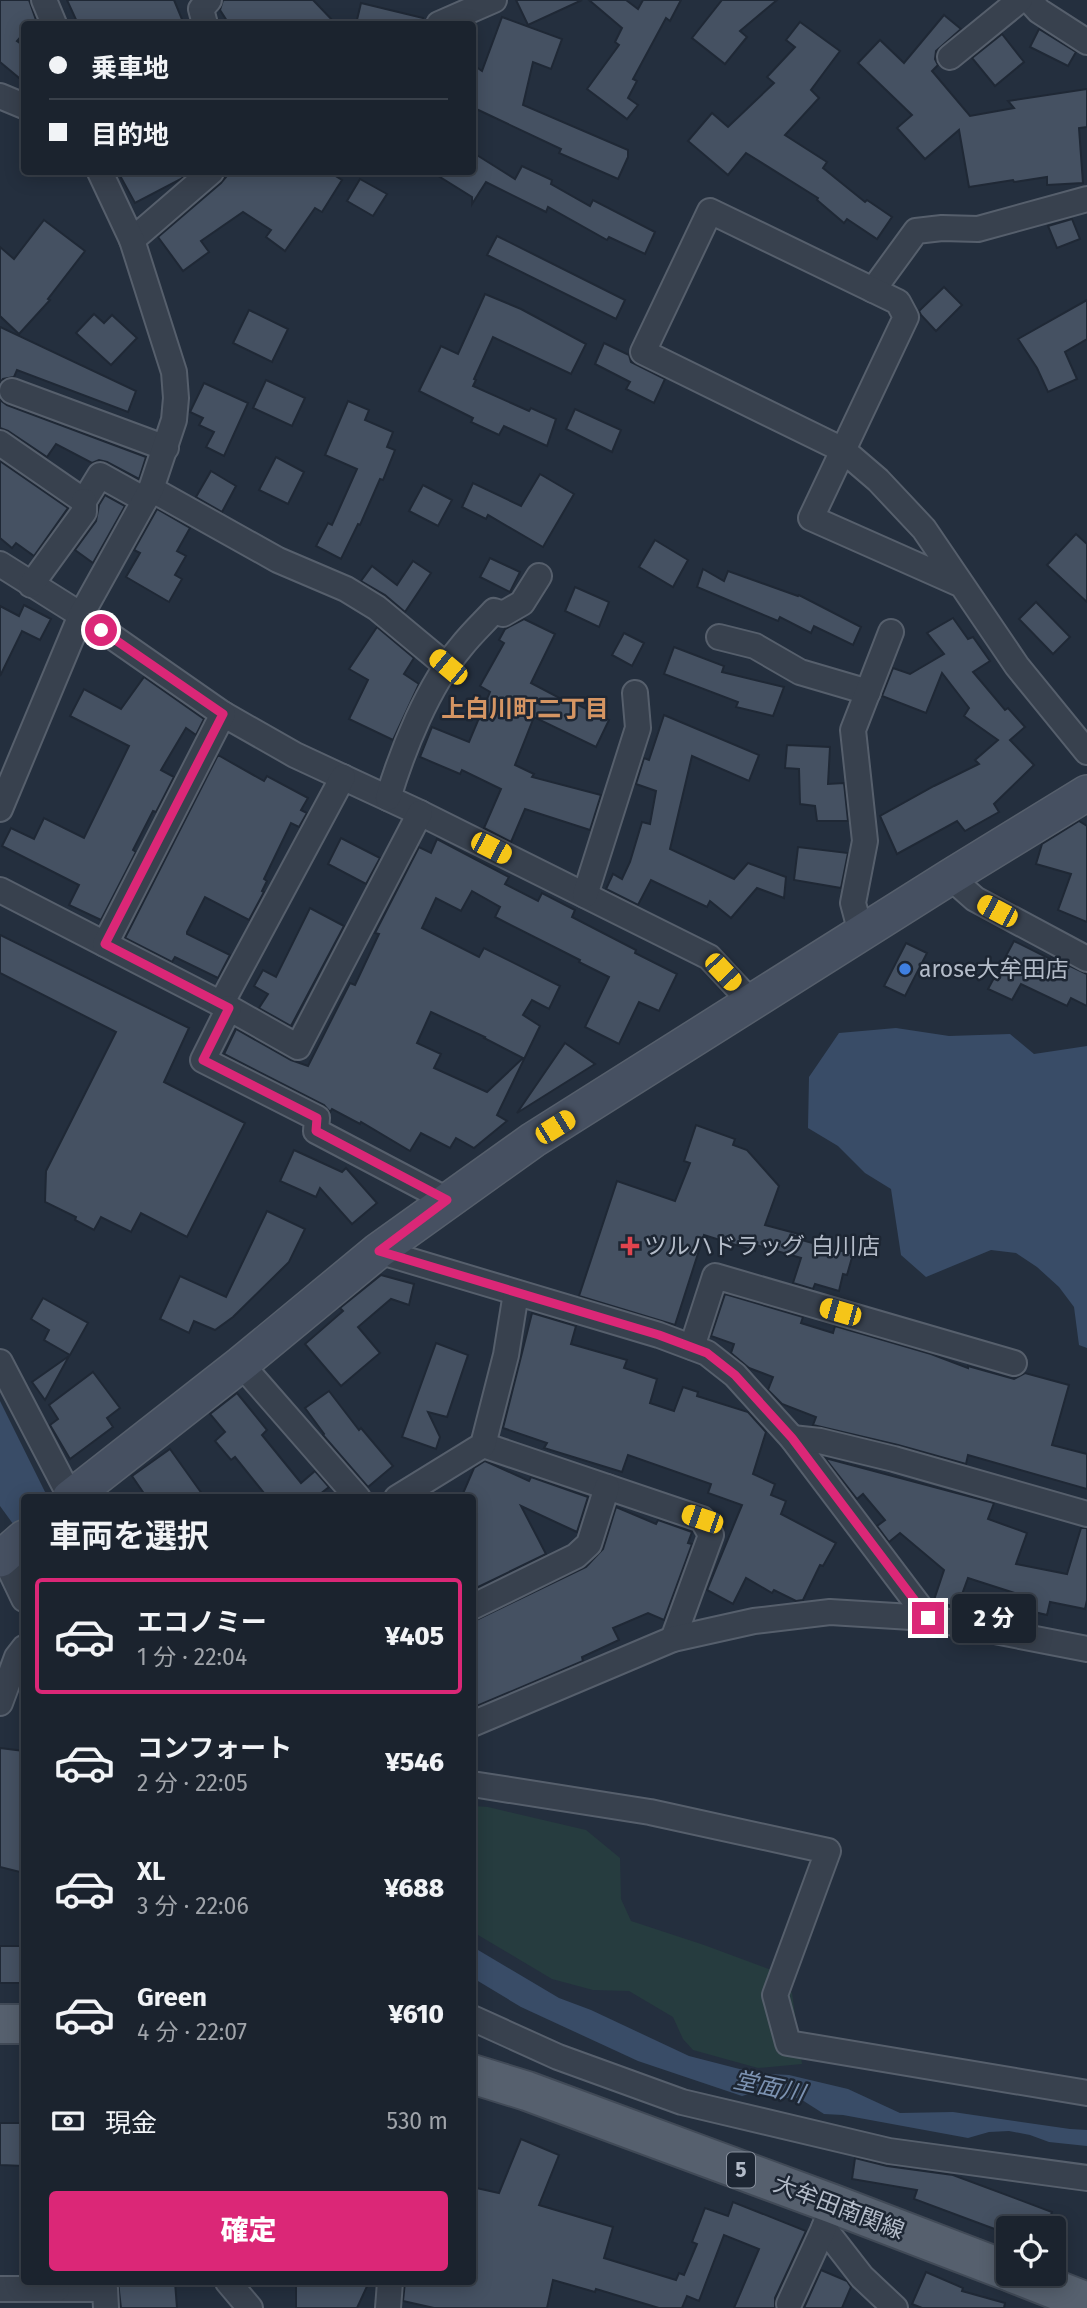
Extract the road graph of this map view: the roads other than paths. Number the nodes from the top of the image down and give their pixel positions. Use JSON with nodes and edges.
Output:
{"nodes":[{"id":1,"x":44,"y":0,"type":"edge"},
{"id":2,"x":494,"y":0,"type":"edge"},
{"id":3,"x":1020,"y":0,"type":"edge"},
{"id":4,"x":1029,"y":0,"type":"edge"},
{"id":5,"x":53,"y":21,"type":"edge"},
{"id":6,"x":446,"y":21,"type":"edge"},
{"id":7,"x":1087,"y":42,"type":"edge"},
{"id":8,"x":950,"y":57,"type":"dead end"},
{"id":9,"x":0,"y":96,"type":"edge"},
{"id":10,"x":21,"y":105,"type":"edge"},
{"id":11,"x":101,"y":175,"type":"edge"},
{"id":12,"x":208,"y":175,"type":"edge"},
{"id":13,"x":1087,"y":199,"type":"edge"},
{"id":14,"x":132,"y":240,"type":"junction"},
{"id":15,"x":873,"y":290,"type":"junction"},
{"id":16,"x":12,"y":391,"type":"dead end"},
{"id":17,"x":0,"y":443,"type":"edge"},
{"id":18,"x":166,"y":448,"type":"junction"},
{"id":19,"x":843,"y":450,"type":"junction"},
{"id":20,"x":148,"y":494,"type":"junction"},
{"id":21,"x":84,"y":501,"type":"junction"},
{"id":22,"x":0,"y":564,"type":"edge"},
{"id":23,"x":539,"y":576,"type":"dead end"},
{"id":24,"x":962,"y":584,"type":"junction"},
{"id":25,"x":32,"y":585,"type":"junction"},
{"id":26,"x":81,"y":615,"type":"junction"},
{"id":27,"x":891,"y":632,"type":"dead end"},
{"id":28,"x":719,"y":637,"type":"dead end"},
{"id":29,"x":448,"y":667,"type":"junction"},
{"id":30,"x":868,"y":692,"type":"junction"},
{"id":31,"x":635,"y":693,"type":"dead end"},
{"id":32,"x":223,"y":714,"type":"junction"},
{"id":33,"x":1087,"y":752,"type":"edge"},
{"id":34,"x":343,"y":777,"type":"junction"},
{"id":35,"x":1087,"y":793,"type":"edge"},
{"id":36,"x":388,"y":798,"type":"junction"},
{"id":37,"x":0,"y":809,"type":"edge"},
{"id":38,"x":420,"y":813,"type":"junction"},
{"id":39,"x":950,"y":877,"type":"junction"},
{"id":40,"x":0,"y":890,"type":"edge"},
{"id":41,"x":585,"y":895,"type":"junction"},
{"id":42,"x":861,"y":933,"type":"junction"},
{"id":43,"x":105,"y":944,"type":"junction"},
{"id":44,"x":1087,"y":958,"type":"edge"},
{"id":45,"x":752,"y":1003,"type":"junction"},
{"id":46,"x":225,"y":1006,"type":"junction"},
{"id":47,"x":447,"y":1200,"type":"junction"},
{"id":48,"x":379,"y":1251,"type":"junction"},
{"id":49,"x":516,"y":1293,"type":"junction"},
{"id":50,"x":692,"y":1347,"type":"junction"},
{"id":51,"x":0,"y":1362,"type":"edge"},
{"id":52,"x":1014,"y":1363,"type":"dead end"},
{"id":53,"x":241,"y":1364,"type":"junction"},
{"id":54,"x":792,"y":1438,"type":"junction"},
{"id":55,"x":483,"y":1445,"type":"junction"},
{"id":56,"x":607,"y":1487,"type":"junction"},
{"id":57,"x":69,"y":1494,"type":"edge"},
{"id":58,"x":76,"y":1494,"type":"edge"},
{"id":59,"x":355,"y":1494,"type":"edge"},
{"id":60,"x":403,"y":1494,"type":"edge"},
{"id":61,"x":1087,"y":1514,"type":"edge"},
{"id":62,"x":7,"y":1550,"type":"edge"},
{"id":63,"x":21,"y":1590,"type":"edge"},
{"id":64,"x":476,"y":1605,"type":"edge"},
{"id":65,"x":928,"y":1618,"type":"junction"},
{"id":66,"x":673,"y":1639,"type":"junction"},
{"id":67,"x":1087,"y":1649,"type":"edge"},
{"id":68,"x":21,"y":1652,"type":"edge"},
{"id":69,"x":0,"y":1703,"type":"edge"},
{"id":70,"x":476,"y":1722,"type":"edge"},
{"id":71,"x":476,"y":1785,"type":"edge"},
{"id":72,"x":476,"y":2020,"type":"edge"},
{"id":73,"x":476,"y":2075,"type":"edge"},
{"id":74,"x":1087,"y":2093,"type":"edge"},
{"id":75,"x":1087,"y":2178,"type":"edge"},
{"id":76,"x":829,"y":2216,"type":"junction"},
{"id":77,"x":996,"y":2267,"type":"edge"},
{"id":78,"x":230,"y":2285,"type":"edge"},
{"id":79,"x":390,"y":2285,"type":"edge"},
{"id":80,"x":56,"y":2286,"type":"edge"},
{"id":81,"x":1046,"y":2286,"type":"edge"},
{"id":82,"x":0,"y":2289,"type":"edge"},
{"id":83,"x":1087,"y":2302,"type":"edge"},
{"id":84,"x":789,"y":2304,"type":"dead end"},
{"id":85,"x":247,"y":2306,"type":"edge"},
{"id":86,"x":106,"y":2308,"type":"edge"},
{"id":87,"x":388,"y":2308,"type":"edge"},
{"id":88,"x":895,"y":2308,"type":"edge"}],
"edges":[{"from":1,"to":5,"type":"street"},
{"from":2,"to":6,"type":"street"},
{"from":3,"to":8,"type":"street"},
{"from":4,"to":7,"type":"street"},
{"from":9,"to":10,"type":"street"},
{"from":11,"to":14,"type":"street"},
{"from":12,"to":14,"type":"street"},
{"from":13,"to":15,"type":"street"},
{"from":14,"to":18,"type":"street"},
{"from":15,"to":19,"type":"street"},
{"from":15,"to":19,"type":"street"},
{"from":16,"to":18,"type":"street"},
{"from":17,"to":21,"type":"street"},
{"from":18,"to":20,"type":"street"},
{"from":19,"to":24,"type":"street"},
{"from":19,"to":24,"type":"street"},
{"from":20,"to":21,"type":"street"},
{"from":20,"to":26,"type":"street"},
{"from":20,"to":29,"type":"street"},
{"from":21,"to":25,"type":"street"},
{"from":22,"to":25,"type":"street"},
{"from":23,"to":29,"type":"street"},
{"from":24,"to":33,"type":"street"},
{"from":25,"to":26,"type":"street"},
{"from":26,"to":32,"type":"street"},
{"from":26,"to":37,"type":"street"},
{"from":27,"to":30,"type":"street"},
{"from":28,"to":30,"type":"street"},
{"from":29,"to":36,"type":"street"},
{"from":30,"to":42,"type":"street"},
{"from":31,"to":41,"type":"street"},
{"from":32,"to":34,"type":"street"},
{"from":32,"to":43,"type":"street"},
{"from":34,"to":36,"type":"street"},
{"from":34,"to":46,"type":"street"},
{"from":35,"to":39,"type":"street"},
{"from":36,"to":38,"type":"street"},
{"from":38,"to":41,"type":"street"},
{"from":38,"to":46,"type":"street"},
{"from":39,"to":42,"type":"street"},
{"from":39,"to":44,"type":"street"},
{"from":40,"to":43,"type":"street"},
{"from":41,"to":45,"type":"street"},
{"from":42,"to":45,"type":"street"},
{"from":43,"to":46,"type":"street"},
{"from":45,"to":47,"type":"street"},
{"from":46,"to":47,"type":"street"},
{"from":47,"to":48,"type":"street"},
{"from":48,"to":49,"type":"street"},
{"from":48,"to":53,"type":"street"},
{"from":49,"to":50,"type":"street"},
{"from":49,"to":55,"type":"street"},
{"from":50,"to":52,"type":"street"},
{"from":50,"to":54,"type":"street"},
{"from":51,"to":57,"type":"street"},
{"from":53,"to":58,"type":"street"},
{"from":53,"to":59,"type":"street"},
{"from":54,"to":61,"type":"street"},
{"from":54,"to":65,"type":"street"},
{"from":55,"to":56,"type":"street"},
{"from":55,"to":60,"type":"street"},
{"from":56,"to":64,"type":"street"},
{"from":56,"to":66,"type":"street"},
{"from":62,"to":63,"type":"street"},
{"from":65,"to":66,"type":"street"},
{"from":65,"to":67,"type":"street"},
{"from":66,"to":70,"type":"street"},
{"from":68,"to":69,"type":"street"},
{"from":71,"to":74,"type":"street"},
{"from":72,"to":75,"type":"street"},
{"from":73,"to":76,"type":"main road","name":"大牟田南関線","number":"5"},
{"from":76,"to":77,"type":"main road","name":"大牟田南関線","number":"5"},
{"from":76,"to":84,"type":"street"},
{"from":76,"to":88,"type":"street"},
{"from":78,"to":85,"type":"street"},
{"from":79,"to":87,"type":"street"},
{"from":80,"to":82,"type":"street"},
{"from":80,"to":86,"type":"street"},
{"from":81,"to":83,"type":"main road"}]}
